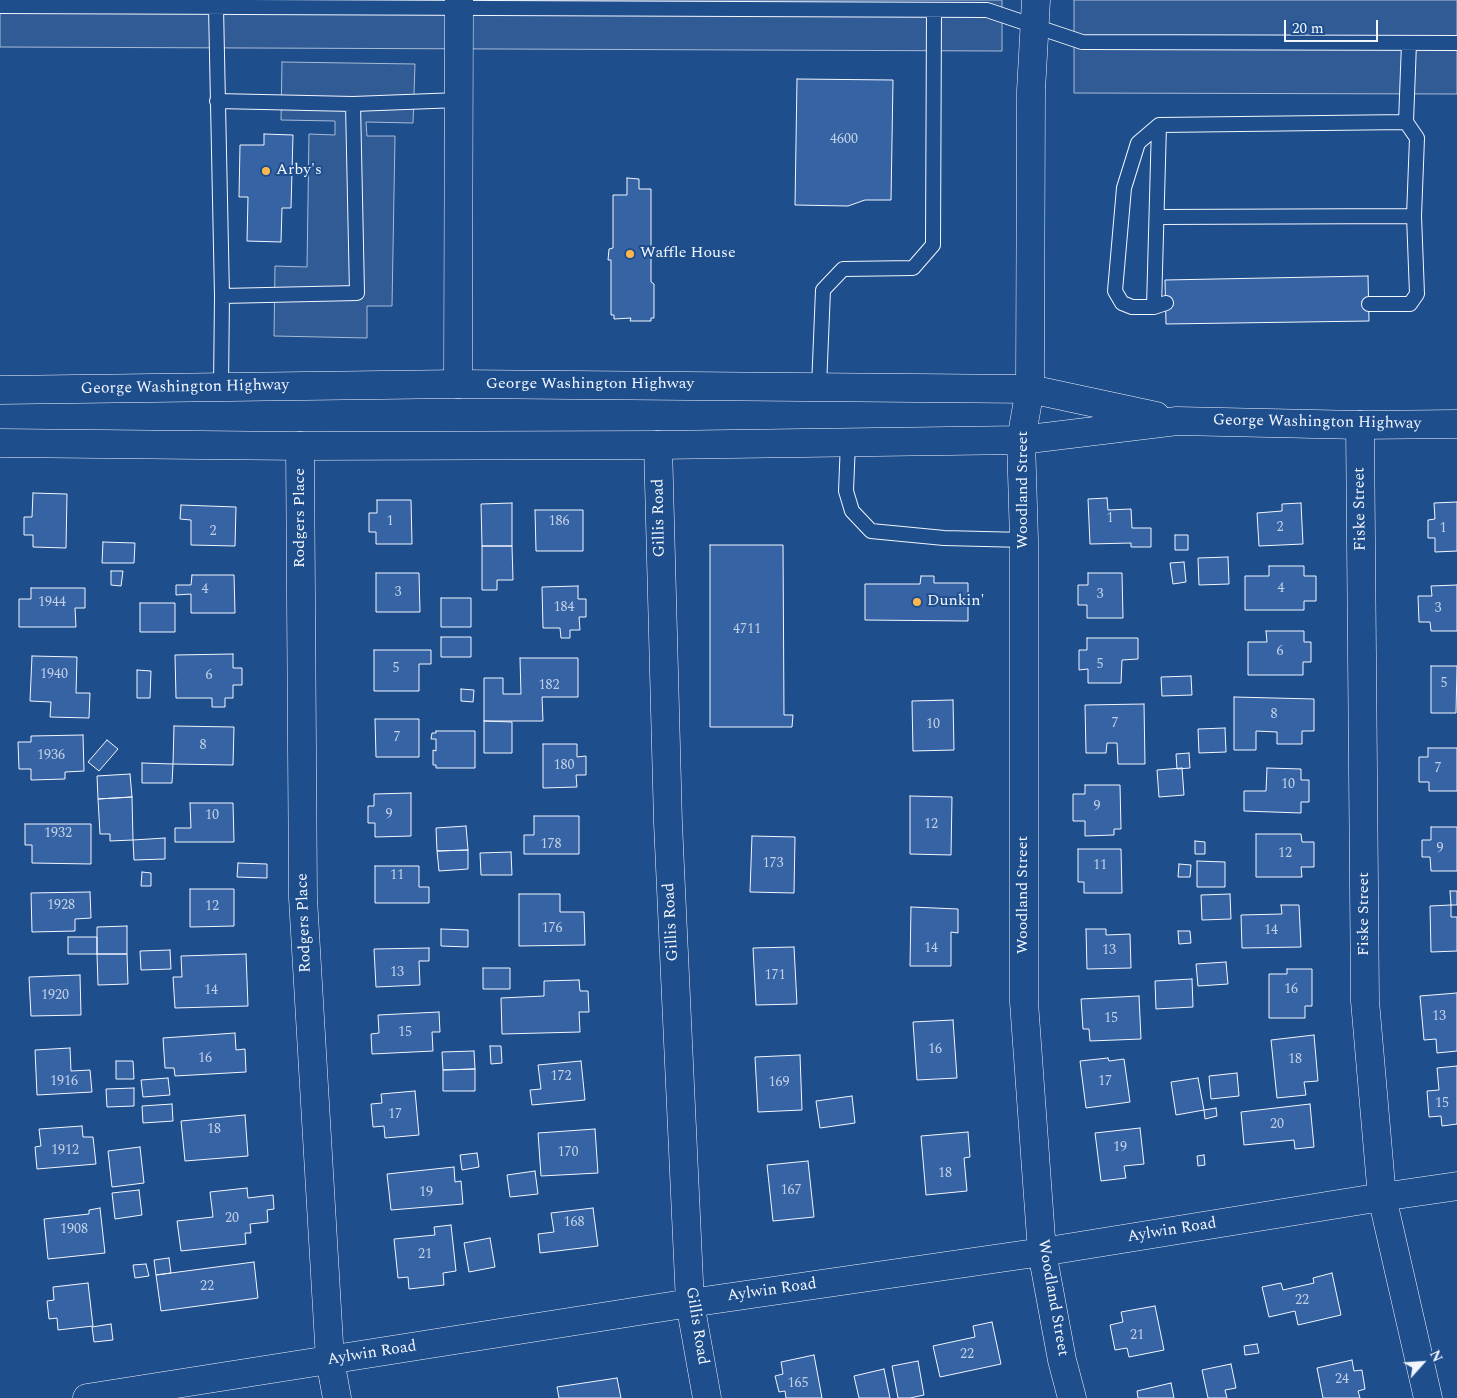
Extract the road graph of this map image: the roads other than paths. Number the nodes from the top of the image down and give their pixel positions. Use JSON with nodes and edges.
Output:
{"nodes":[{"id":1,"x":459,"y":4,"type":"edge"},
{"id":2,"x":0,"y":6,"type":"edge"},
{"id":3,"x":216,"y":7,"type":"junction"},
{"id":4,"x":934,"y":10,"type":"junction"},
{"id":5,"x":1035,"y":13,"type":"edge"},
{"id":6,"x":1409,"y":43,"type":"junction"},
{"id":7,"x":1457,"y":43,"type":"edge"},
{"id":8,"x":459,"y":100,"type":"junction"},
{"id":9,"x":217,"y":101,"type":"junction"},
{"id":10,"x":353,"y":104,"type":"junction"},
{"id":11,"x":1406,"y":122,"type":"junction"},
{"id":12,"x":1159,"y":125,"type":"junction"},
{"id":13,"x":1414,"y":216,"type":"junction"},
{"id":14,"x":1157,"y":217,"type":"junction"},
{"id":15,"x":222,"y":296,"type":"junction"},
{"id":16,"x":1369,"y":304,"type":"dead end"},
{"id":17,"x":458,"y":384,"type":"junction"},
{"id":18,"x":220,"y":387,"type":"junction"},
{"id":19,"x":820,"y":387,"type":"junction"},
{"id":20,"x":1030,"y":389,"type":"junction"},
{"id":21,"x":0,"y":390,"type":"edge"},
{"id":22,"x":1177,"y":421,"type":"junction"},
{"id":23,"x":1457,"y":424,"type":"edge"},
{"id":24,"x":1360,"y":425,"type":"junction"},
{"id":25,"x":1021,"y":440,"type":"junction"},
{"id":26,"x":848,"y":442,"type":"junction"},
{"id":27,"x":0,"y":443,"type":"edge"},
{"id":28,"x":658,"y":445,"type":"junction"},
{"id":29,"x":300,"y":446,"type":"junction"},
{"id":30,"x":1024,"y":540,"type":"junction"},
{"id":31,"x":1457,"y":1186,"type":"edge"},
{"id":32,"x":1382,"y":1197,"type":"junction"},
{"id":33,"x":1042,"y":1252,"type":"junction"},
{"id":34,"x":690,"y":1303,"type":"junction"},
{"id":35,"x":330,"y":1360,"type":"junction"},
{"id":36,"x":87,"y":1398,"type":"edge"},
{"id":37,"x":337,"y":1398,"type":"edge"},
{"id":38,"x":708,"y":1398,"type":"edge"},
{"id":39,"x":1072,"y":1398,"type":"edge"},
{"id":40,"x":1428,"y":1398,"type":"edge"}],
"edges":[{"from":1,"to":3,"type":"lane"},
{"from":1,"to":4,"type":"lane"},
{"from":1,"to":8,"type":"street"},
{"from":2,"to":3,"type":"lane"},
{"from":3,"to":9,"type":"lane"},
{"from":4,"to":5,"type":"lane"},
{"from":4,"to":19,"type":"lane"},
{"from":5,"to":6,"type":"lane"},
{"from":5,"to":20,"type":"street","name":"Woodland Street"},
{"from":6,"to":7,"type":"lane"},
{"from":6,"to":11,"type":"lane"},
{"from":8,"to":10,"type":"lane"},
{"from":8,"to":17,"type":"street"},
{"from":9,"to":10,"type":"lane"},
{"from":9,"to":15,"type":"lane"},
{"from":10,"to":15,"type":"lane"},
{"from":11,"to":12,"type":"lane"},
{"from":11,"to":13,"type":"lane"},
{"from":12,"to":14,"type":"lane"},
{"from":12,"to":14,"type":"lane"},
{"from":13,"to":14,"type":"lane"},
{"from":13,"to":16,"type":"lane"},
{"from":15,"to":18,"type":"lane"},
{"from":17,"to":18,"type":"street","name":"George Washington Highway"},
{"from":17,"to":19,"type":"street","name":"George Washington Highway"},
{"from":18,"to":21,"type":"street","name":"George Washington Highway"},
{"from":19,"to":20,"type":"street","name":"George Washington Highway"},
{"from":20,"to":22,"type":"street","name":"George Washington Highway"},
{"from":20,"to":25,"type":"street","name":"Woodland Street"},
{"from":22,"to":24,"type":"street","name":"George Washington Highway"},
{"from":22,"to":25,"type":"street","name":"George Washington Highway"},
{"from":23,"to":24,"type":"street","name":"George Washington Highway"},
{"from":24,"to":32,"type":"street","name":"Fiske Street"},
{"from":25,"to":26,"type":"street","name":"George Washington Highway"},
{"from":25,"to":30,"type":"street","name":"Woodland Street"},
{"from":26,"to":28,"type":"street","name":"George Washington Highway"},
{"from":26,"to":30,"type":"lane"},
{"from":27,"to":29,"type":"street","name":"George Washington Highway"},
{"from":28,"to":29,"type":"street","name":"George Washington Highway"},
{"from":28,"to":34,"type":"street","name":"Gillis Road"},
{"from":29,"to":35,"type":"street","name":"Rodgers Place"},
{"from":30,"to":33,"type":"street","name":"Woodland Street"},
{"from":31,"to":32,"type":"street","name":"Aylwin Road"},
{"from":32,"to":33,"type":"street","name":"Aylwin Road"},
{"from":32,"to":40,"type":"street","name":"Fiske Street"},
{"from":33,"to":34,"type":"street","name":"Aylwin Road"},
{"from":33,"to":39,"type":"street","name":"Woodland Street"},
{"from":34,"to":35,"type":"street","name":"Aylwin Road"},
{"from":34,"to":38,"type":"street","name":"Gillis Road"},
{"from":35,"to":36,"type":"street","name":"Aylwin Road"},
{"from":35,"to":37,"type":"street","name":"Rodgers Place"}]}
